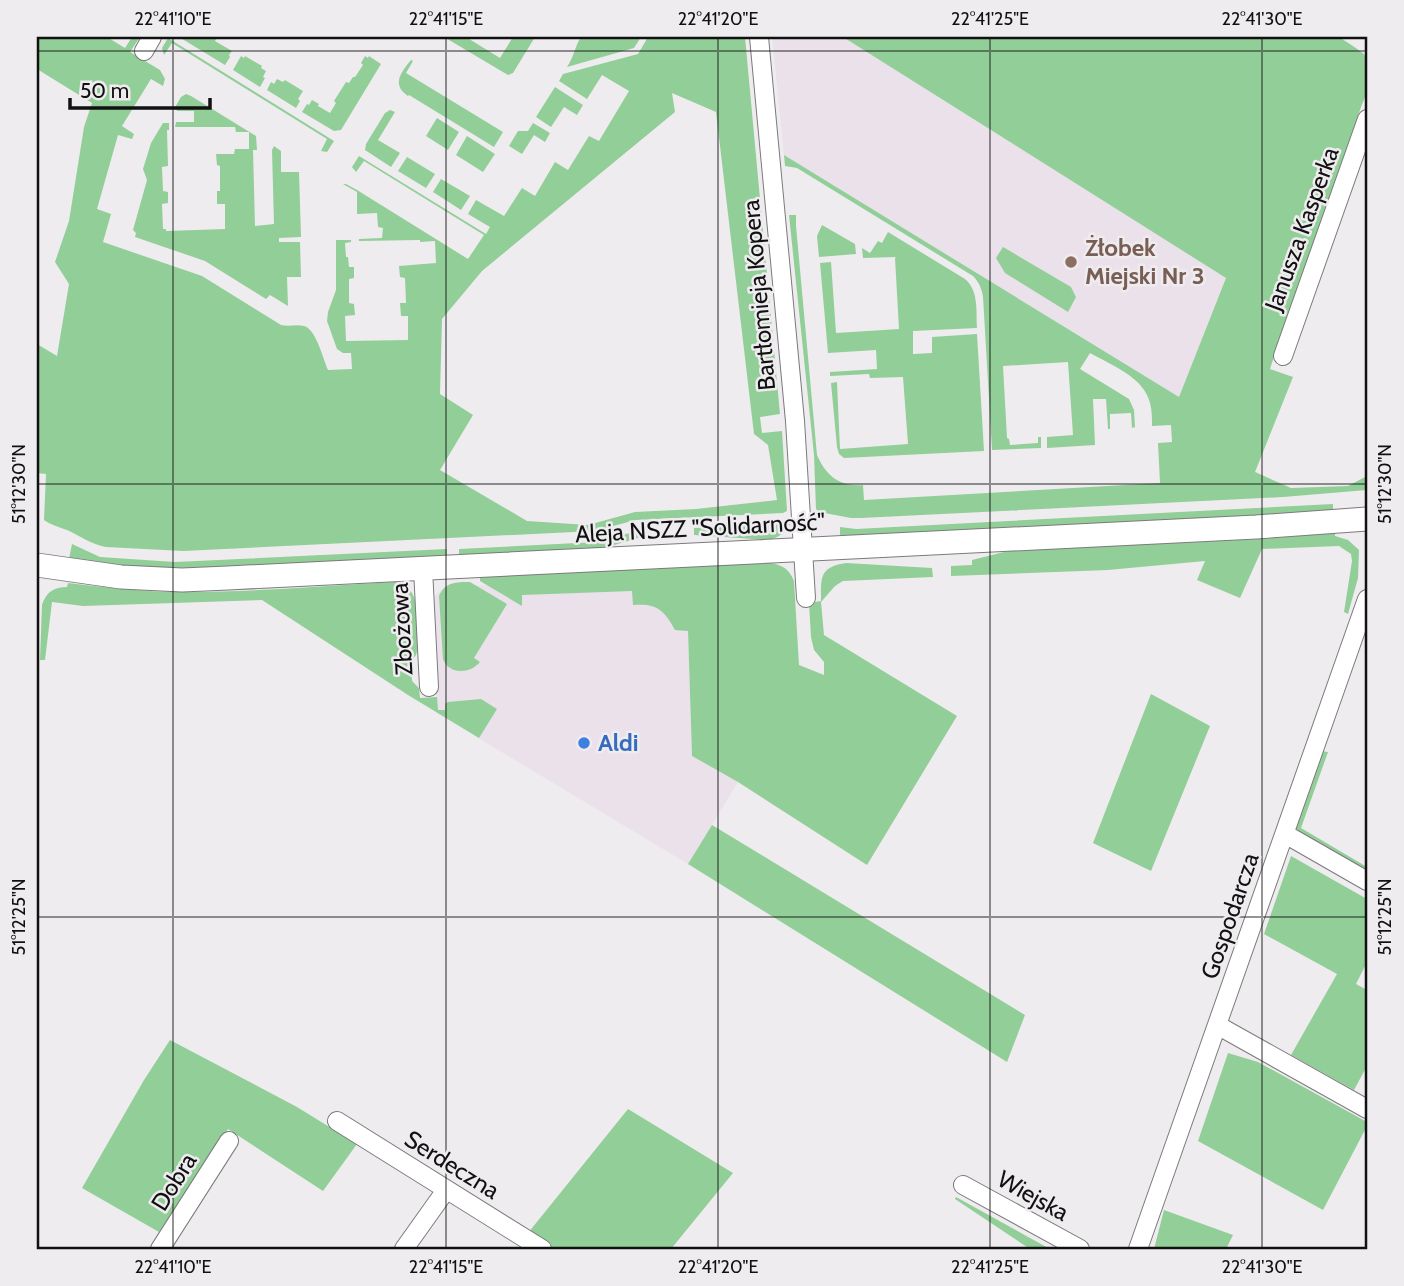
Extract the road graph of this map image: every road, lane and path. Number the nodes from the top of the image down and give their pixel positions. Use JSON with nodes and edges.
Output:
{"nodes":[{"id":1,"x":759,"y":37,"type":"edge"},
{"id":2,"x":1367,"y":119,"type":"edge"},
{"id":3,"x":1283,"y":356,"type":"dead end"},
{"id":4,"x":1367,"y":519,"type":"edge"},
{"id":5,"x":804,"y":549,"type":"junction"},
{"id":6,"x":37,"y":565,"type":"edge"},
{"id":7,"x":423,"y":569,"type":"junction"},
{"id":8,"x":806,"y":598,"type":"dead end"},
{"id":9,"x":1367,"y":599,"type":"edge"},
{"id":10,"x":429,"y":687,"type":"dead end"},
{"id":11,"x":1284,"y":834,"type":"junction"},
{"id":12,"x":1367,"y":881,"type":"edge"},
{"id":13,"x":1217,"y":1025,"type":"junction"},
{"id":14,"x":1367,"y":1109,"type":"edge"},
{"id":15,"x":337,"y":1121,"type":"dead end"},
{"id":16,"x":229,"y":1141,"type":"dead end"},
{"id":17,"x":963,"y":1185,"type":"dead end"},
{"id":18,"x":446,"y":1190,"type":"junction"},
{"id":19,"x":160,"y":1249,"type":"edge"},
{"id":20,"x":404,"y":1249,"type":"edge"},
{"id":21,"x":541,"y":1249,"type":"edge"},
{"id":22,"x":1080,"y":1249,"type":"edge"},
{"id":23,"x":1138,"y":1249,"type":"edge"}],
"edges":[{"from":1,"to":5,"type":"street","name":"Bartłomieja Kopera"},
{"from":2,"to":3,"type":"street","name":"Janusza Kasperka"},
{"from":4,"to":5,"type":"street","name":"Aleja NSZZ \"Solidarność\""},
{"from":5,"to":7,"type":"street","name":"Aleja NSZZ \"Solidarność\""},
{"from":5,"to":8,"type":"street","name":"Bartłomieja Kopera"},
{"from":6,"to":7,"type":"street","name":"Aleja NSZZ \"Solidarność\""},
{"from":7,"to":10,"type":"street","name":"Zbożowa"},
{"from":9,"to":11,"type":"street","name":"Gospodarcza"},
{"from":11,"to":12,"type":"street"},
{"from":11,"to":13,"type":"street","name":"Gospodarcza"},
{"from":13,"to":14,"type":"street"},
{"from":13,"to":23,"type":"street","name":"Gospodarcza"},
{"from":15,"to":18,"type":"street","name":"Serdeczna"},
{"from":16,"to":19,"type":"street","name":"Dobra"},
{"from":17,"to":22,"type":"street","name":"Wiejska"},
{"from":18,"to":20,"type":"street"},
{"from":18,"to":21,"type":"street","name":"Serdeczna"}]}
